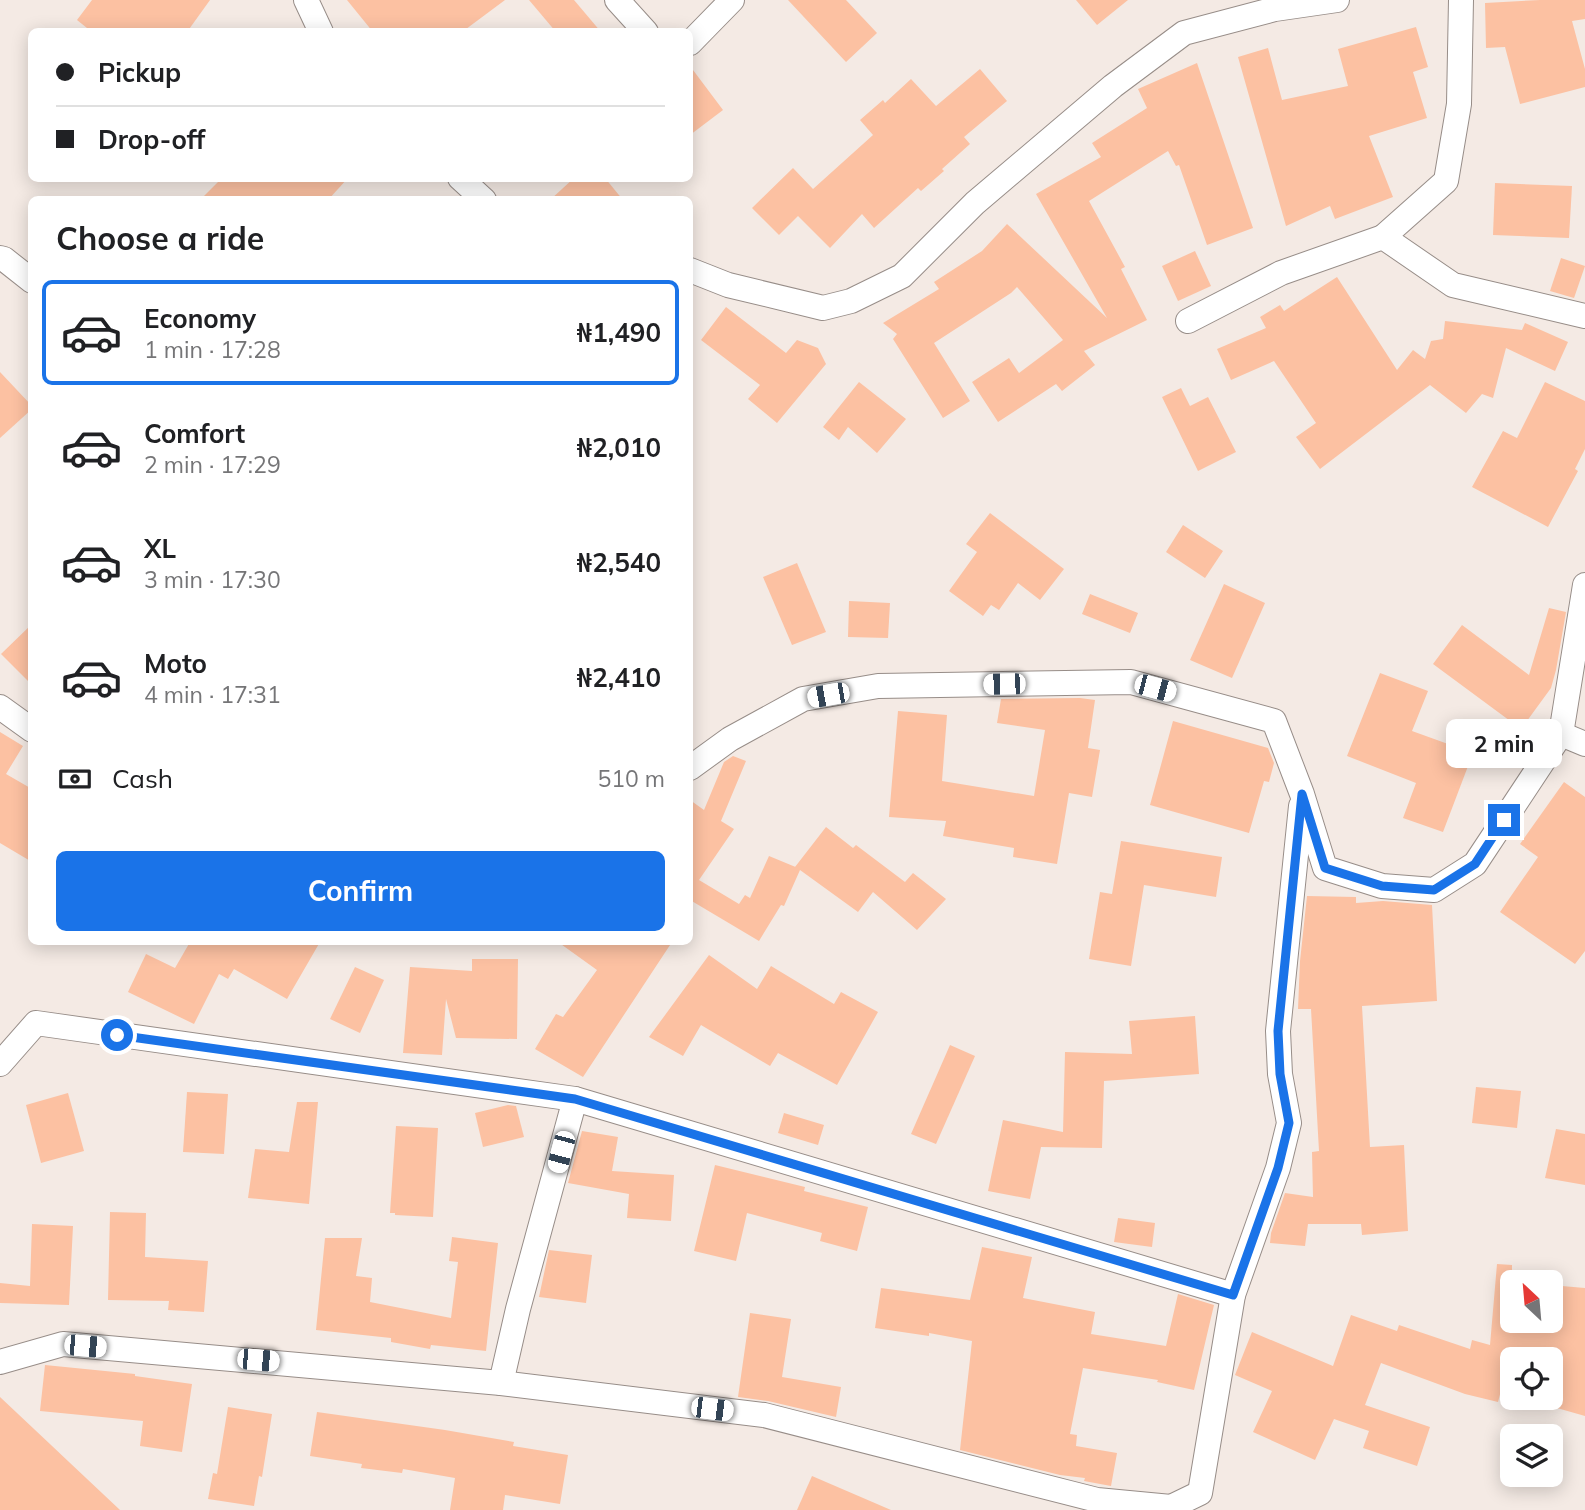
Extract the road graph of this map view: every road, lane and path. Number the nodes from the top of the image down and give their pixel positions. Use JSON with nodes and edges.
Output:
{"nodes":[{"id":1,"x":306,"y":0,"type":"edge"},
{"id":2,"x":617,"y":0,"type":"edge"},
{"id":3,"x":732,"y":0,"type":"edge"},
{"id":4,"x":1336,"y":0,"type":"edge"},
{"id":5,"x":1461,"y":0,"type":"edge"},
{"id":6,"x":319,"y":28,"type":"edge"},
{"id":7,"x":642,"y":28,"type":"edge"},
{"id":8,"x":693,"y":40,"type":"edge"},
{"id":9,"x":464,"y":182,"type":"edge"},
{"id":10,"x":480,"y":196,"type":"edge"},
{"id":11,"x":1383,"y":237,"type":"junction"},
{"id":12,"x":0,"y":258,"type":"edge"},
{"id":13,"x":693,"y":271,"type":"edge"},
{"id":14,"x":28,"y":278,"type":"edge"},
{"id":15,"x":1585,"y":316,"type":"edge"},
{"id":16,"x":1188,"y":321,"type":"dead end"},
{"id":17,"x":1585,"y":585,"type":"edge"},
{"id":18,"x":0,"y":706,"type":"edge"},
{"id":19,"x":28,"y":727,"type":"edge"},
{"id":20,"x":1561,"y":734,"type":"junction"},
{"id":21,"x":1585,"y":744,"type":"edge"},
{"id":22,"x":693,"y":766,"type":"edge"},
{"id":23,"x":1302,"y":794,"type":"junction"},
{"id":24,"x":0,"y":1064,"type":"edge"},
{"id":25,"x":575,"y":1099,"type":"junction"},
{"id":26,"x":1233,"y":1295,"type":"junction"},
{"id":27,"x":0,"y":1362,"type":"edge"},
{"id":28,"x":501,"y":1383,"type":"junction"},
{"id":29,"x":1173,"y":1509,"type":"edge"}],
"edges":[{"from":1,"to":6,"type":"street"},
{"from":2,"to":7,"type":"street"},
{"from":3,"to":8,"type":"street"},
{"from":4,"to":13,"type":"street"},
{"from":5,"to":11,"type":"street"},
{"from":9,"to":10,"type":"street"},
{"from":11,"to":15,"type":"street"},
{"from":11,"to":16,"type":"street"},
{"from":12,"to":14,"type":"street"},
{"from":17,"to":20,"type":"street"},
{"from":18,"to":19,"type":"street"},
{"from":20,"to":21,"type":"street"},
{"from":20,"to":23,"type":"street"},
{"from":22,"to":23,"type":"street"},
{"from":23,"to":26,"type":"street"},
{"from":24,"to":25,"type":"street"},
{"from":25,"to":26,"type":"street"},
{"from":25,"to":28,"type":"street"},
{"from":26,"to":29,"type":"street"},
{"from":27,"to":28,"type":"street"},
{"from":28,"to":29,"type":"street"}]}
